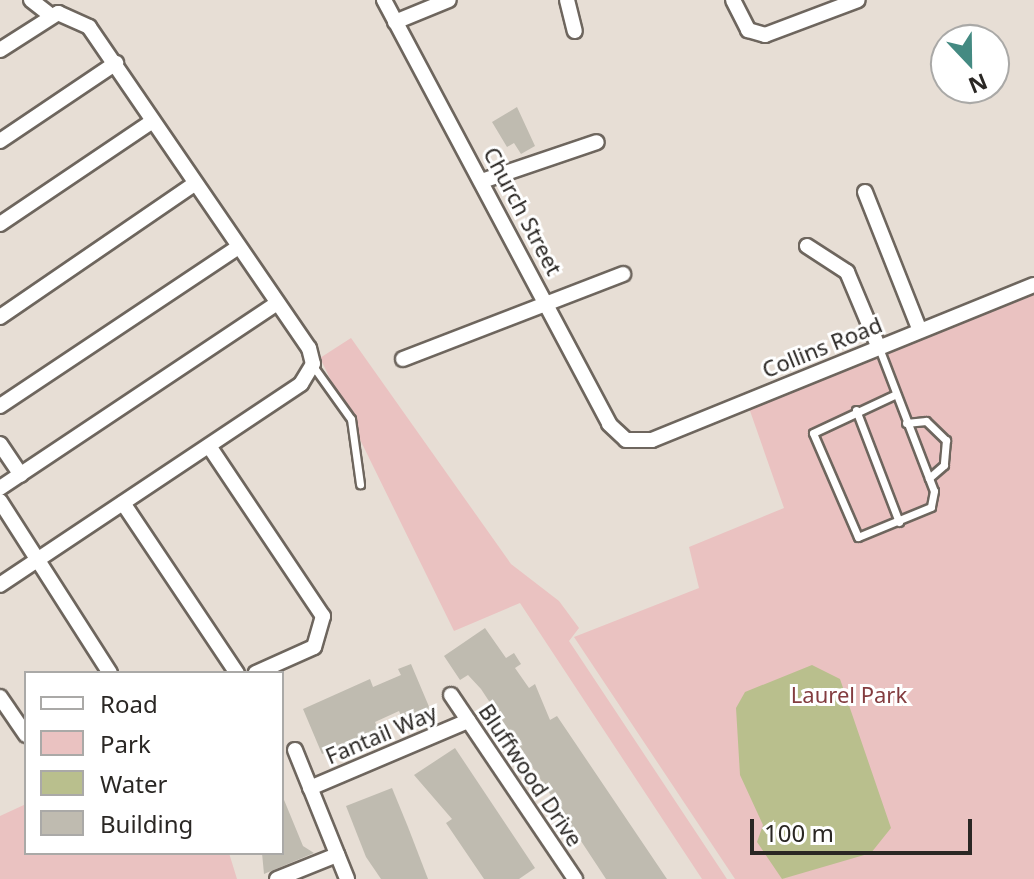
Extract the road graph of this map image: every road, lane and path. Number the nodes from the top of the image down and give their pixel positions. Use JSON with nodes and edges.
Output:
{"nodes":[{"id":1,"x":31,"y":0,"type":"edge"},
{"id":2,"x":384,"y":0,"type":"edge"},
{"id":3,"x":449,"y":0,"type":"edge"},
{"id":4,"x":567,"y":0,"type":"edge"},
{"id":5,"x":733,"y":0,"type":"edge"},
{"id":6,"x":858,"y":0,"type":"edge"},
{"id":7,"x":50,"y":15,"type":"junction"},
{"id":8,"x":395,"y":22,"type":"junction"},
{"id":9,"x":575,"y":31,"type":"dead end"},
{"id":10,"x":0,"y":50,"type":"edge"},
{"id":11,"x":116,"y":63,"type":"junction"},
{"id":12,"x":151,"y":122,"type":"junction"},
{"id":13,"x":0,"y":141,"type":"edge"},
{"id":14,"x":597,"y":142,"type":"dead end"},
{"id":15,"x":482,"y":181,"type":"junction"},
{"id":16,"x":194,"y":184,"type":"junction"},
{"id":17,"x":865,"y":192,"type":"dead end"},
{"id":18,"x":0,"y":224,"type":"edge"},
{"id":19,"x":807,"y":246,"type":"dead end"},
{"id":20,"x":237,"y":248,"type":"junction"},
{"id":21,"x":623,"y":274,"type":"dead end"},
{"id":22,"x":1034,"y":285,"type":"edge"},
{"id":23,"x":548,"y":303,"type":"junction"},
{"id":24,"x":276,"y":304,"type":"junction"},
{"id":25,"x":0,"y":317,"type":"edge"},
{"id":26,"x":920,"y":331,"type":"junction"},
{"id":27,"x":879,"y":348,"type":"junction"},
{"id":28,"x":403,"y":359,"type":"dead end"},
{"id":29,"x":313,"y":366,"type":"junction"},
{"id":30,"x":894,"y":395,"type":"junction"},
{"id":31,"x":0,"y":406,"type":"edge"},
{"id":32,"x":856,"y":410,"type":"junction"},
{"id":33,"x":906,"y":423,"type":"junction"},
{"id":34,"x":626,"y":440,"type":"joint"},
{"id":35,"x":0,"y":444,"type":"edge"},
{"id":36,"x":209,"y":446,"type":"junction"},
{"id":37,"x":21,"y":475,"type":"junction"},
{"id":38,"x":929,"y":478,"type":"junction"},
{"id":39,"x":360,"y":484,"type":"dead end"},
{"id":40,"x":0,"y":488,"type":"edge"},
{"id":41,"x":0,"y":501,"type":"edge"},
{"id":42,"x":123,"y":503,"type":"junction"},
{"id":43,"x":899,"y":522,"type":"junction"},
{"id":44,"x":40,"y":558,"type":"junction"},
{"id":45,"x":0,"y":585,"type":"edge"},
{"id":46,"x":109,"y":671,"type":"edge"},
{"id":47,"x":236,"y":671,"type":"edge"},
{"id":48,"x":260,"y":671,"type":"edge"},
{"id":49,"x":451,"y":695,"type":"dead end"},
{"id":50,"x":0,"y":697,"type":"edge"},
{"id":51,"x":468,"y":721,"type":"junction"},
{"id":52,"x":24,"y":732,"type":"edge"},
{"id":53,"x":295,"y":750,"type":"dead end"},
{"id":54,"x":310,"y":788,"type":"junction"},
{"id":55,"x":337,"y":855,"type":"junction"},
{"id":56,"x":277,"y":879,"type":"edge"},
{"id":57,"x":347,"y":879,"type":"edge"},
{"id":58,"x":575,"y":879,"type":"edge"}],
"edges":[{"from":1,"to":7,"type":"street"},
{"from":2,"to":8,"type":"street","name":"Church Street"},
{"from":3,"to":8,"type":"street"},
{"from":4,"to":9,"type":"street"},
{"from":5,"to":6,"type":"street"},
{"from":7,"to":10,"type":"street"},
{"from":7,"to":11,"type":"street"},
{"from":8,"to":15,"type":"street","name":"Church Street"},
{"from":11,"to":12,"type":"street"},
{"from":11,"to":13,"type":"street"},
{"from":12,"to":16,"type":"street"},
{"from":12,"to":18,"type":"street"},
{"from":14,"to":15,"type":"street"},
{"from":15,"to":23,"type":"street","name":"Church Street"},
{"from":16,"to":20,"type":"street"},
{"from":16,"to":25,"type":"street"},
{"from":17,"to":26,"type":"street"},
{"from":19,"to":27,"type":"street"},
{"from":20,"to":24,"type":"street"},
{"from":20,"to":31,"type":"street"},
{"from":21,"to":23,"type":"street"},
{"from":22,"to":26,"type":"street","name":"Collins Road"},
{"from":23,"to":28,"type":"street"},
{"from":23,"to":34,"type":"street","name":"Church Street"},
{"from":24,"to":29,"type":"street"},
{"from":24,"to":37,"type":"street"},
{"from":26,"to":27,"type":"street","name":"Collins Road"},
{"from":27,"to":30,"type":"lane"},
{"from":27,"to":34,"type":"street","name":"Collins Road"},
{"from":29,"to":36,"type":"street"},
{"from":29,"to":39,"type":"lane"},
{"from":30,"to":32,"type":"lane"},
{"from":30,"to":33,"type":"lane"},
{"from":32,"to":43,"type":"lane"},
{"from":32,"to":43,"type":"lane"},
{"from":33,"to":38,"type":"lane"},
{"from":33,"to":38,"type":"lane"},
{"from":35,"to":37,"type":"street"},
{"from":36,"to":42,"type":"street"},
{"from":36,"to":48,"type":"street"},
{"from":37,"to":40,"type":"street"},
{"from":38,"to":43,"type":"lane"},
{"from":41,"to":44,"type":"street"},
{"from":42,"to":44,"type":"street"},
{"from":42,"to":47,"type":"street"},
{"from":44,"to":45,"type":"street"},
{"from":44,"to":46,"type":"street"},
{"from":49,"to":51,"type":"street","name":"Bluffwood Drive"},
{"from":50,"to":52,"type":"street"},
{"from":51,"to":54,"type":"street","name":"Fantail Way"},
{"from":51,"to":58,"type":"street","name":"Bluffwood Drive"},
{"from":53,"to":54,"type":"street"},
{"from":54,"to":55,"type":"street"},
{"from":55,"to":56,"type":"street"},
{"from":55,"to":57,"type":"street"}]}
